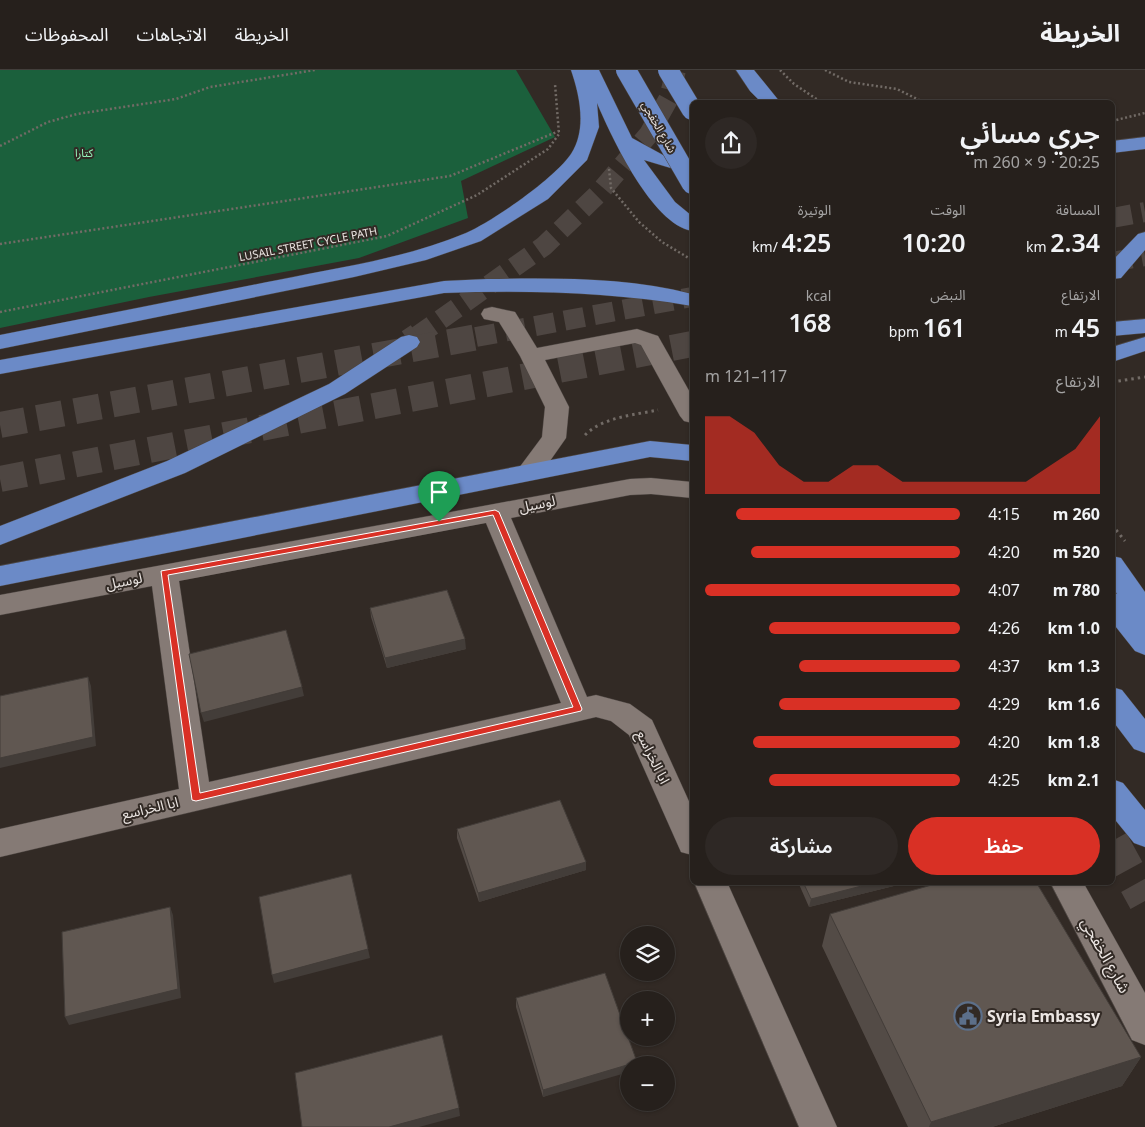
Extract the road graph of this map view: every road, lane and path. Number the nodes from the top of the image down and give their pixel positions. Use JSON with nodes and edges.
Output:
{"nodes":[{"id":1,"x":316,"y":70,"type":"edge"},
{"id":2,"x":580,"y":70,"type":"edge"},
{"id":3,"x":591,"y":70,"type":"edge"},
{"id":4,"x":626,"y":70,"type":"edge"},
{"id":5,"x":668,"y":70,"type":"edge"},
{"id":6,"x":730,"y":70,"type":"edge"},
{"id":7,"x":745,"y":70,"type":"edge"},
{"id":8,"x":780,"y":70,"type":"edge"},
{"id":9,"x":825,"y":70,"type":"edge"},
{"id":10,"x":555,"y":79,"type":"dead end"},
{"id":11,"x":748,"y":100,"type":"edge"},
{"id":12,"x":769,"y":100,"type":"edge"},
{"id":13,"x":818,"y":100,"type":"edge"},
{"id":14,"x":919,"y":100,"type":"edge"},
{"id":15,"x":690,"y":107,"type":"edge"},
{"id":16,"x":1145,"y":113,"type":"edge"},
{"id":17,"x":1115,"y":120,"type":"edge"},
{"id":18,"x":559,"y":130,"type":"junction"},
{"id":19,"x":624,"y":142,"type":"junction"},
{"id":20,"x":1145,"y":143,"type":"edge"},
{"id":21,"x":0,"y":146,"type":"edge"},
{"id":22,"x":1115,"y":147,"type":"edge"},
{"id":23,"x":690,"y":164,"type":"edge"},
{"id":24,"x":690,"y":181,"type":"edge"},
{"id":25,"x":690,"y":223,"type":"edge"},
{"id":26,"x":1145,"y":238,"type":"edge"},
{"id":27,"x":0,"y":244,"type":"edge"},
{"id":28,"x":1115,"y":271,"type":"edge"},
{"id":29,"x":690,"y":299,"type":"edge"},
{"id":30,"x":0,"y":312,"type":"edge"},
{"id":31,"x":492,"y":314,"type":"tunnel mouth"},
{"id":32,"x":1145,"y":326,"type":"edge"},
{"id":33,"x":1115,"y":329,"type":"edge"},
{"id":34,"x":0,"y":342,"type":"edge"},
{"id":35,"x":409,"y":342,"type":"tunnel mouth"},
{"id":36,"x":1145,"y":344,"type":"edge"},
{"id":37,"x":1115,"y":354,"type":"edge"},
{"id":38,"x":531,"y":356,"type":"junction"},
{"id":39,"x":0,"y":367,"type":"edge"},
{"id":40,"x":1145,"y":376,"type":"edge"},
{"id":41,"x":1115,"y":381,"type":"edge"},
{"id":42,"x":690,"y":412,"type":"edge"},
{"id":43,"x":690,"y":453,"type":"edge"},
{"id":44,"x":529,"y":472,"type":"junction"},
{"id":45,"x":690,"y":490,"type":"edge"},
{"id":46,"x":495,"y":512,"type":"junction"},
{"id":47,"x":0,"y":536,"type":"edge"},
{"id":48,"x":1115,"y":569,"type":"edge"},
{"id":49,"x":164,"y":573,"type":"junction"},
{"id":50,"x":0,"y":576,"type":"edge"},
{"id":51,"x":0,"y":605,"type":"edge"},
{"id":52,"x":1115,"y":606,"type":"edge"},
{"id":53,"x":1145,"y":613,"type":"edge"},
{"id":54,"x":1145,"y":644,"type":"edge"},
{"id":55,"x":1115,"y":702,"type":"edge"},
{"id":56,"x":578,"y":709,"type":"junction"},
{"id":57,"x":1145,"y":742,"type":"edge"},
{"id":58,"x":1115,"y":796,"type":"edge"},
{"id":59,"x":196,"y":797,"type":"junction"},
{"id":60,"x":1145,"y":834,"type":"edge"},
{"id":61,"x":690,"y":838,"type":"edge"},
{"id":62,"x":0,"y":843,"type":"edge"},
{"id":63,"x":711,"y":885,"type":"edge"},
{"id":64,"x":1068,"y":885,"type":"edge"},
{"id":65,"x":1145,"y":1028,"type":"edge"},
{"id":66,"x":818,"y":1127,"type":"edge"}],
"edges":[{"from":1,"to":21,"type":"path"},
{"from":2,"to":34,"type":"highway"},
{"from":3,"to":19,"type":"highway"},
{"from":4,"to":24,"type":"highway","name":"شارع الخفجي","bridge":true},
{"from":5,"to":15,"type":"highway","bridge":true},
{"from":6,"to":11,"type":"highway"},
{"from":7,"to":12,"type":"highway"},
{"from":8,"to":13,"type":"path"},
{"from":9,"to":14,"type":"path"},
{"from":10,"to":18,"type":"path"},
{"from":16,"to":17,"type":"path"},
{"from":18,"to":27,"type":"path"},
{"from":18,"to":30,"type":"path","name":"LUSAIL STREET CYCLE PATH"},
{"from":19,"to":23,"type":"highway"},
{"from":19,"to":25,"type":"highway"},
{"from":20,"to":22,"type":"highway"},
{"from":26,"to":28,"type":"highway"},
{"from":29,"to":39,"type":"highway"},
{"from":31,"to":38,"type":"street"},
{"from":32,"to":33,"type":"highway"},
{"from":35,"to":47,"type":"highway"},
{"from":36,"to":37,"type":"highway"},
{"from":38,"to":42,"type":"street"},
{"from":38,"to":44,"type":"street"},
{"from":40,"to":41,"type":"path"},
{"from":43,"to":44,"type":"highway"},
{"from":44,"to":50,"type":"highway"},
{"from":45,"to":46,"type":"street","name":"لوسيل"},
{"from":46,"to":49,"type":"street","name":"لوسيل"},
{"from":46,"to":56,"type":"street"},
{"from":48,"to":53,"type":"highway"},
{"from":49,"to":51,"type":"street","name":"لوسيل"},
{"from":49,"to":59,"type":"street"},
{"from":52,"to":54,"type":"highway"},
{"from":55,"to":57,"type":"highway"},
{"from":56,"to":59,"type":"street","name":"ابا الخراسع"},
{"from":56,"to":61,"type":"street","name":"ابا الخراسع"},
{"from":58,"to":60,"type":"highway"},
{"from":59,"to":62,"type":"street","name":"ابا الخراسع"},
{"from":63,"to":66,"type":"street"},
{"from":64,"to":65,"type":"street","name":"شارع الخفجي"}]}
